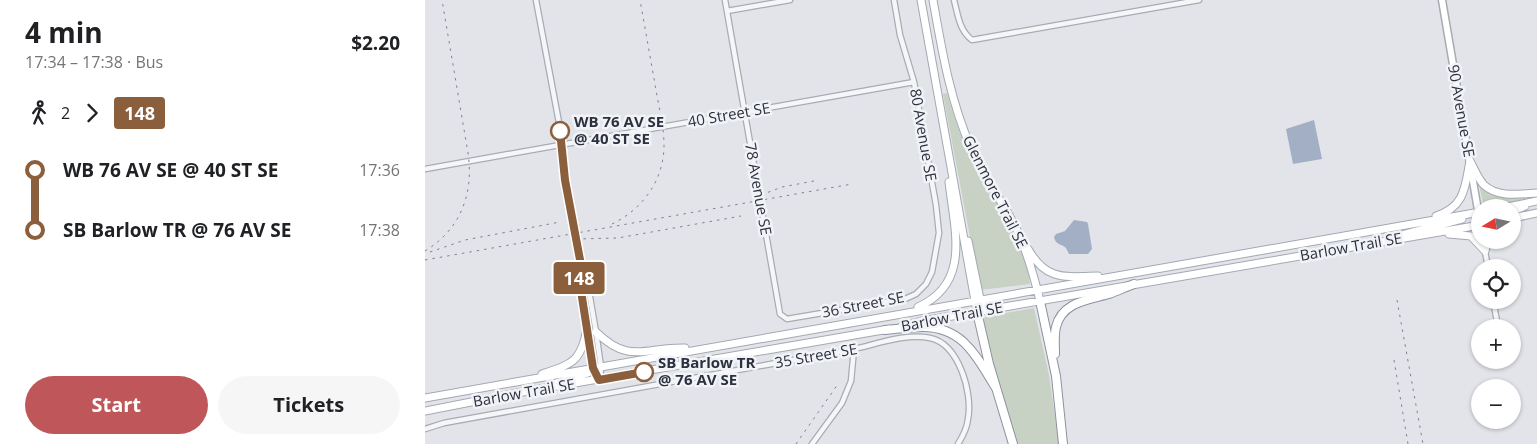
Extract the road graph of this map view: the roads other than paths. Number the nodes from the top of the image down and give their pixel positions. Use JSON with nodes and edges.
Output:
{"nodes":[{"id":1,"x":536,"y":0,"type":"edge"},
{"id":2,"x":725,"y":0,"type":"edge"},
{"id":3,"x":790,"y":0,"type":"edge"},
{"id":4,"x":894,"y":0,"type":"edge"},
{"id":5,"x":921,"y":0,"type":"edge"},
{"id":6,"x":933,"y":0,"type":"edge"},
{"id":7,"x":954,"y":0,"type":"edge"},
{"id":8,"x":1199,"y":0,"type":"edge"},
{"id":9,"x":1442,"y":0,"type":"edge"},
{"id":10,"x":727,"y":11,"type":"junction"},
{"id":11,"x":914,"y":82,"type":"junction"},
{"id":12,"x":744,"y":112,"type":"junction"},
{"id":13,"x":563,"y":144,"type":"junction"},
{"id":14,"x":948,"y":150,"type":"junction"},
{"id":15,"x":1470,"y":161,"type":"junction"},
{"id":16,"x":425,"y":169,"type":"edge"},
{"id":17,"x":1537,"y":194,"type":"edge"},
{"id":18,"x":1477,"y":199,"type":"edge"},
{"id":19,"x":1537,"y":201,"type":"edge"},
{"id":20,"x":1521,"y":204,"type":"edge"},
{"id":21,"x":1521,"y":208,"type":"edge"},
{"id":22,"x":1471,"y":213,"type":"edge"},
{"id":23,"x":1537,"y":214,"type":"edge"},
{"id":24,"x":1521,"y":216,"type":"edge"},
{"id":25,"x":1471,"y":217,"type":"edge"},
{"id":26,"x":1471,"y":225,"type":"edge"},
{"id":27,"x":1396,"y":226,"type":"junction"},
{"id":28,"x":1015,"y":228,"type":"junction"},
{"id":29,"x":1426,"y":234,"type":"junction"},
{"id":30,"x":1371,"y":244,"type":"junction"},
{"id":31,"x":1485,"y":251,"type":"joint"},
{"id":32,"x":1486,"y":259,"type":"edge"},
{"id":33,"x":581,"y":265,"type":"junction"},
{"id":34,"x":932,"y":272,"type":"joint"},
{"id":35,"x":1125,"y":275,"type":"junction"},
{"id":36,"x":1134,"y":284,"type":"junction"},
{"id":37,"x":1037,"y":290,"type":"junction"},
{"id":38,"x":977,"y":299,"type":"junction"},
{"id":39,"x":1039,"y":301,"type":"junction"},
{"id":40,"x":994,"y":308,"type":"junction"},
{"id":41,"x":977,"y":312,"type":"junction"},
{"id":42,"x":896,"y":314,"type":"junction"},
{"id":43,"x":783,"y":318,"type":"joint"},
{"id":44,"x":587,"y":328,"type":"junction"},
{"id":45,"x":885,"y":330,"type":"junction"},
{"id":46,"x":596,"y":332,"type":"junction"},
{"id":47,"x":703,"y":349,"type":"junction"},
{"id":48,"x":854,"y":349,"type":"junction"},
{"id":49,"x":597,"y":369,"type":"junction"},
{"id":50,"x":1056,"y":376,"type":"junction"},
{"id":51,"x":599,"y":380,"type":"junction"},
{"id":52,"x":521,"y":381,"type":"junction"},
{"id":53,"x":996,"y":388,"type":"junction"},
{"id":54,"x":517,"y":393,"type":"junction"},
{"id":55,"x":425,"y":397,"type":"edge"},
{"id":56,"x":425,"y":411,"type":"edge"},
{"id":57,"x":425,"y":429,"type":"edge"},
{"id":58,"x":812,"y":444,"type":"edge"},
{"id":59,"x":958,"y":444,"type":"edge"},
{"id":60,"x":1013,"y":444,"type":"edge"},
{"id":61,"x":1063,"y":444,"type":"edge"}],
"edges":[{"from":1,"to":13,"type":"street"},
{"from":2,"to":10,"type":"street","name":"78 Avenue SE"},
{"from":3,"to":10,"type":"street"},
{"from":4,"to":11,"type":"street","name":"80 Avenue SE"},
{"from":5,"to":14,"type":"main road","name":"Glenmore Trail SE"},
{"from":6,"to":28,"type":"main road","name":"Glenmore Trail SE"},
{"from":7,"to":8,"type":"street"},
{"from":9,"to":15,"type":"street","name":"90 Avenue SE"},
{"from":10,"to":12,"type":"street","name":"78 Avenue SE"},
{"from":11,"to":12,"type":"street","name":"40 Street SE"},
{"from":11,"to":34,"type":"street","name":"80 Avenue SE"},
{"from":12,"to":13,"type":"street","name":"40 Street SE"},
{"from":12,"to":43,"type":"street","name":"78 Avenue SE"},
{"from":13,"to":16,"type":"street","name":"40 Street SE"},
{"from":13,"to":33,"type":"street"},
{"from":14,"to":38,"type":"main road","name":"Glenmore Trail SE"},
{"from":14,"to":42,"type":"main road"},
{"from":15,"to":17,"type":"main road"},
{"from":15,"to":18,"type":"street","name":"90 Avenue SE"},
{"from":15,"to":27,"type":"main road"},
{"from":19,"to":20,"type":"main road"},
{"from":19,"to":21,"type":"main road"},
{"from":22,"to":27,"type":"main road","name":"Barlow Trail SE"},
{"from":23,"to":24,"type":"main road"},
{"from":25,"to":30,"type":"main road"},
{"from":26,"to":29,"type":"main road","name":"Barlow Trail SE"},
{"from":27,"to":35,"type":"main road","name":"Barlow Trail SE"},
{"from":28,"to":35,"type":"main road"},
{"from":28,"to":37,"type":"main road","name":"Glenmore Trail SE"},
{"from":29,"to":30,"type":"main road","name":"Barlow Trail SE"},
{"from":29,"to":31,"type":"main road"},
{"from":30,"to":36,"type":"main road","name":"Barlow Trail SE"},
{"from":31,"to":32,"type":"street"},
{"from":33,"to":44,"type":"street"},
{"from":33,"to":46,"type":"street"},
{"from":34,"to":43,"type":"street","name":"36 Street SE"},
{"from":35,"to":37,"type":"main road","name":"Barlow Trail SE"},
{"from":36,"to":39,"type":"main road","name":"Barlow Trail SE"},
{"from":36,"to":50,"type":"highway"},
{"from":37,"to":38,"type":"main road","name":"Barlow Trail SE"},
{"from":37,"to":39,"type":"main road","name":"Glenmore Trail SE"},
{"from":38,"to":40,"type":"main road"},
{"from":38,"to":41,"type":"main road"},
{"from":38,"to":42,"type":"main road","name":"Barlow Trail SE"},
{"from":39,"to":40,"type":"main road","name":"Barlow Trail SE"},
{"from":39,"to":50,"type":"highway","name":"Glenmore Trail SE"},
{"from":40,"to":41,"type":"main road","name":"Barlow Trail SE"},
{"from":41,"to":45,"type":"main road","name":"Barlow Trail SE"},
{"from":41,"to":53,"type":"highway"},
{"from":42,"to":47,"type":"main road","name":"Barlow Trail SE"},
{"from":44,"to":49,"type":"street"},
{"from":44,"to":52,"type":"main road"},
{"from":45,"to":51,"type":"main road","name":"Barlow Trail SE"},
{"from":45,"to":53,"type":"highway"},
{"from":46,"to":47,"type":"main road"},
{"from":46,"to":49,"type":"street"},
{"from":47,"to":49,"type":"main road","name":"Barlow Trail SE"},
{"from":48,"to":57,"type":"street","name":"35 Street SE"},
{"from":48,"to":58,"type":"street"},
{"from":48,"to":59,"type":"street","name":"35 Street SE"},
{"from":49,"to":51,"type":"street"},
{"from":49,"to":52,"type":"main road","name":"Barlow Trail SE"},
{"from":49,"to":54,"type":"main road"},
{"from":50,"to":61,"type":"highway","name":"Glenmore Trail SE"},
{"from":51,"to":54,"type":"main road","name":"Barlow Trail SE"},
{"from":52,"to":55,"type":"main road","name":"Barlow Trail SE"},
{"from":53,"to":60,"type":"highway"},
{"from":54,"to":56,"type":"main road","name":"Barlow Trail SE"}]}
